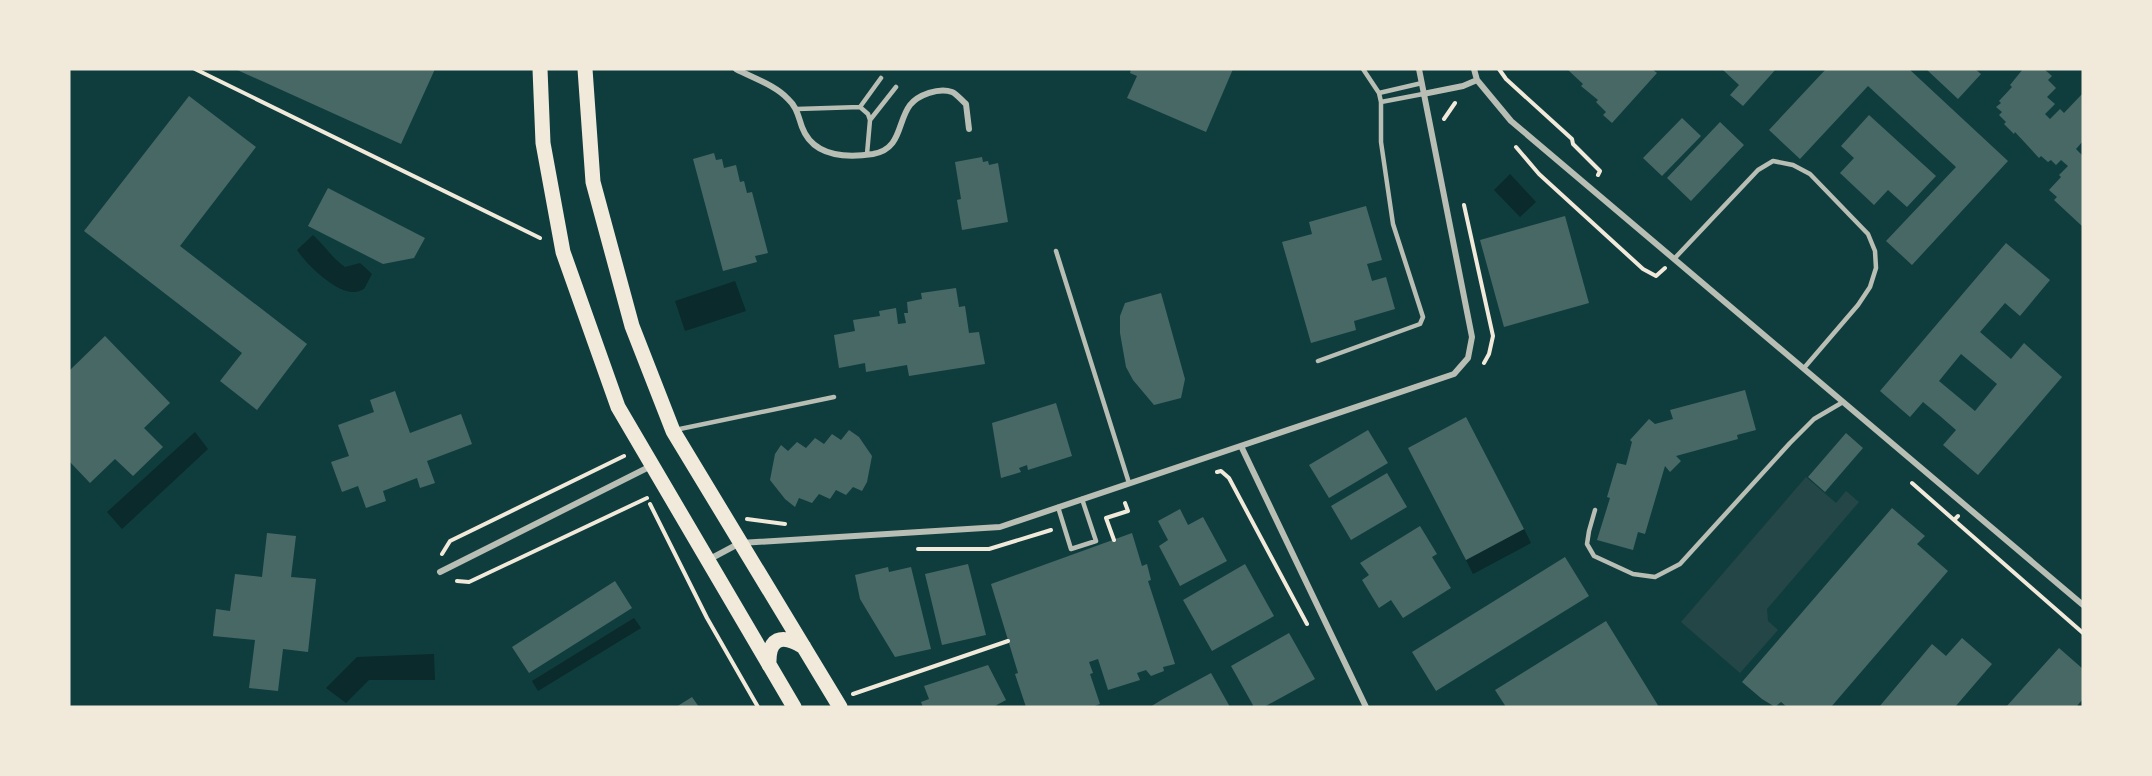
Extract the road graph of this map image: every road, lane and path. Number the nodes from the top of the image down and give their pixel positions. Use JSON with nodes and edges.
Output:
{"nodes":[{"id":1,"x":195,"y":69,"type":"edge"},
{"id":2,"x":540,"y":69,"type":"edge"},
{"id":3,"x":585,"y":69,"type":"edge"},
{"id":4,"x":736,"y":69,"type":"edge"},
{"id":5,"x":1363,"y":69,"type":"edge"},
{"id":6,"x":1419,"y":69,"type":"edge"},
{"id":7,"x":1474,"y":69,"type":"edge"},
{"id":8,"x":1499,"y":69,"type":"edge"},
{"id":9,"x":881,"y":78,"type":"dead end"},
{"id":10,"x":1477,"y":80,"type":"junction"},
{"id":11,"x":1422,"y":83,"type":"junction"},
{"id":12,"x":896,"y":87,"type":"dead end"},
{"id":13,"x":1379,"y":93,"type":"junction"},
{"id":14,"x":1423,"y":94,"type":"junction"},
{"id":15,"x":1381,"y":102,"type":"junction"},
{"id":16,"x":860,"y":107,"type":"junction"},
{"id":17,"x":797,"y":109,"type":"junction"},
{"id":18,"x":870,"y":120,"type":"junction"},
{"id":19,"x":969,"y":129,"type":"dead end"},
{"id":20,"x":1511,"y":141,"type":"dead end"},
{"id":21,"x":867,"y":154,"type":"junction"},
{"id":22,"x":1589,"y":188,"type":"junction"},
{"id":23,"x":546,"y":241,"type":"dead end"},
{"id":24,"x":1056,"y":251,"type":"dead end"},
{"id":25,"x":1674,"y":259,"type":"junction"},
{"id":26,"x":1318,"y":361,"type":"dead end"},
{"id":27,"x":1804,"y":368,"type":"junction"},
{"id":28,"x":834,"y":397,"type":"dead end"},
{"id":29,"x":1843,"y":402,"type":"junction"},
{"id":30,"x":673,"y":431,"type":"junction"},
{"id":31,"x":1241,"y":446,"type":"junction"},
{"id":32,"x":624,"y":456,"type":"dead end"},
{"id":33,"x":652,"y":466,"type":"junction"},
{"id":34,"x":1129,"y":483,"type":"junction"},
{"id":35,"x":647,"y":498,"type":"dead end"},
{"id":36,"x":1082,"y":499,"type":"junction"},
{"id":37,"x":1125,"y":503,"type":"dead end"},
{"id":38,"x":1059,"y":507,"type":"junction"},
{"id":39,"x":1966,"y":507,"type":"junction"},
{"id":40,"x":1595,"y":510,"type":"dead end"},
{"id":41,"x":727,"y":521,"type":"junction"},
{"id":42,"x":787,"y":524,"type":"dead end"},
{"id":43,"x":1114,"y":540,"type":"dead end"},
{"id":44,"x":740,"y":543,"type":"junction"},
{"id":45,"x":707,"y":560,"type":"junction"},
{"id":46,"x":440,"y":572,"type":"junction"},
{"id":47,"x":2083,"y":605,"type":"edge"},
{"id":48,"x":2083,"y":633,"type":"edge"},
{"id":49,"x":1008,"y":642,"type":"dead end"},
{"id":50,"x":804,"y":647,"type":"junction"},
{"id":51,"x":769,"y":666,"type":"junction"},
{"id":52,"x":838,"y":704,"type":"edge"},
{"id":53,"x":1364,"y":706,"type":"edge"},
{"id":54,"x":794,"y":707,"type":"edge"}],
"edges":[{"from":1,"to":23,"type":"path"},
{"from":2,"to":33,"type":"main road"},
{"from":3,"to":30,"type":"main road"},
{"from":4,"to":17,"type":"street"},
{"from":5,"to":13,"type":"lane"},
{"from":6,"to":11,"type":"street"},
{"from":7,"to":10,"type":"street"},
{"from":8,"to":22,"type":"path"},
{"from":9,"to":16,"type":"lane"},
{"from":10,"to":14,"type":"street"},
{"from":10,"to":22,"type":"street"},
{"from":11,"to":13,"type":"lane"},
{"from":11,"to":14,"type":"street"},
{"from":12,"to":18,"type":"lane"},
{"from":13,"to":15,"type":"lane"},
{"from":14,"to":15,"type":"lane"},
{"from":14,"to":31,"type":"street"},
{"from":15,"to":26,"type":"lane"},
{"from":16,"to":17,"type":"lane"},
{"from":16,"to":18,"type":"lane"},
{"from":17,"to":21,"type":"street"},
{"from":18,"to":21,"type":"lane"},
{"from":19,"to":21,"type":"street"},
{"from":20,"to":25,"type":"path"},
{"from":22,"to":25,"type":"street"},
{"from":24,"to":34,"type":"lane"},
{"from":25,"to":27,"type":"street"},
{"from":25,"to":27,"type":"lane"},
{"from":27,"to":29,"type":"street"},
{"from":28,"to":30,"type":"lane"},
{"from":29,"to":39,"type":"street"},
{"from":29,"to":40,"type":"lane"},
{"from":30,"to":41,"type":"main road"},
{"from":31,"to":34,"type":"street"},
{"from":31,"to":53,"type":"street"},
{"from":32,"to":46,"type":"path"},
{"from":33,"to":45,"type":"main road"},
{"from":33,"to":46,"type":"street"},
{"from":34,"to":36,"type":"street"},
{"from":35,"to":46,"type":"path"},
{"from":36,"to":38,"type":"street"},
{"from":36,"to":38,"type":"lane"},
{"from":37,"to":43,"type":"path"},
{"from":38,"to":44,"type":"street"},
{"from":39,"to":47,"type":"street"},
{"from":39,"to":48,"type":"path"},
{"from":41,"to":42,"type":"path"},
{"from":41,"to":44,"type":"main road"},
{"from":44,"to":45,"type":"street"},
{"from":44,"to":50,"type":"main road"},
{"from":45,"to":51,"type":"main road"},
{"from":49,"to":52,"type":"path"},
{"from":50,"to":51,"type":"main road"},
{"from":50,"to":52,"type":"main road"},
{"from":51,"to":54,"type":"main road"}]}
